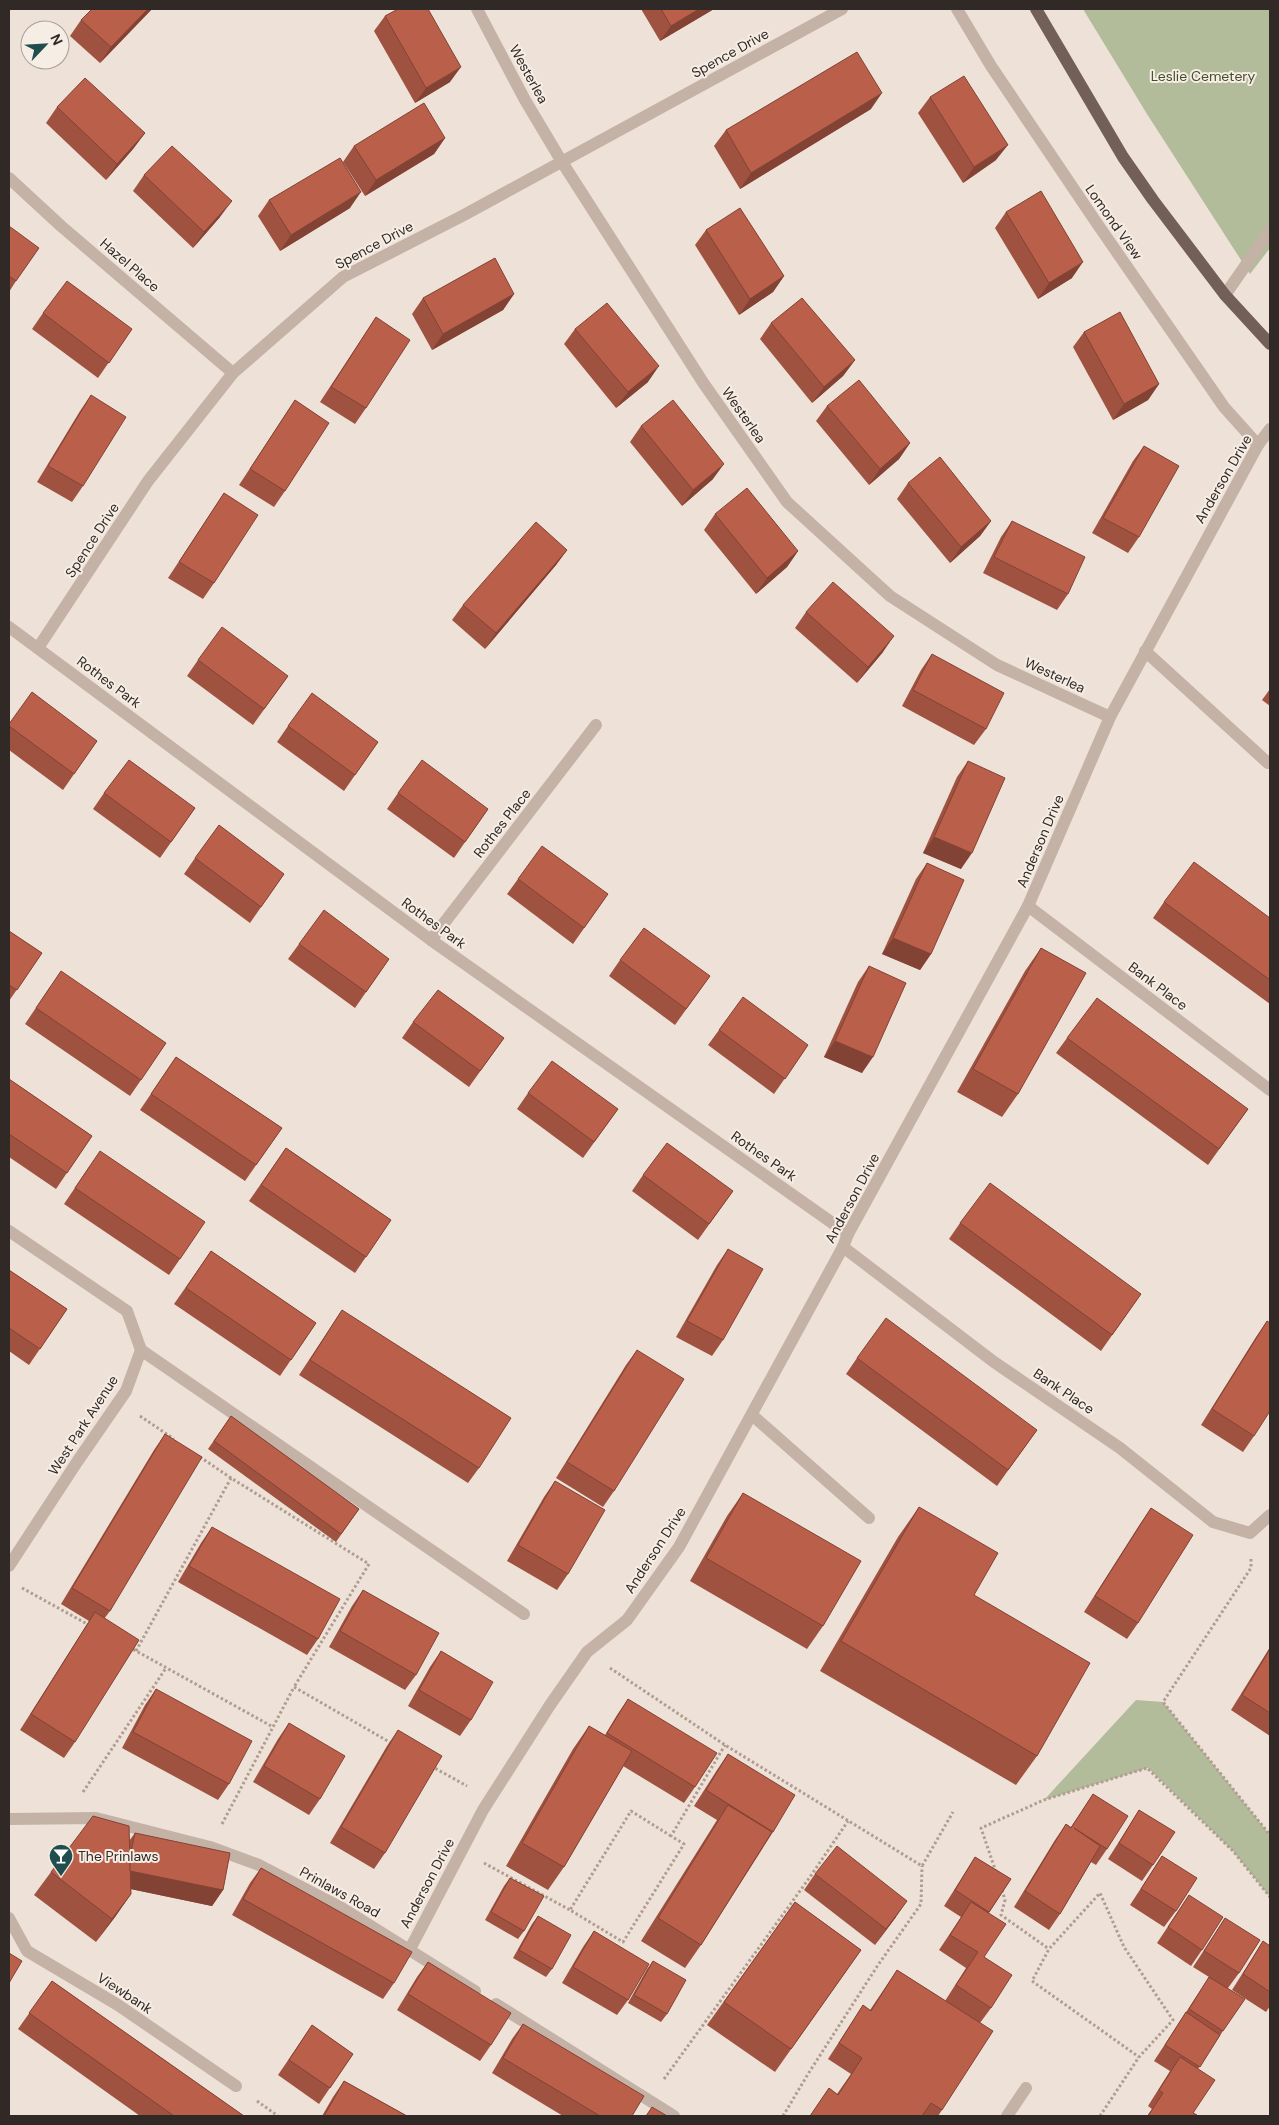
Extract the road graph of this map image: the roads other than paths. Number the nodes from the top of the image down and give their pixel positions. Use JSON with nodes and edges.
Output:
{"nodes":[{"id":1,"x":476,"y":9,"type":"edge"},
{"id":2,"x":842,"y":9,"type":"edge"},
{"id":3,"x":957,"y":9,"type":"edge"},
{"id":4,"x":1037,"y":9,"type":"edge"},
{"id":5,"x":562,"y":162,"type":"junction"},
{"id":6,"x":9,"y":178,"type":"edge"},
{"id":7,"x":1270,"y":230,"type":"edge"},
{"id":8,"x":1225,"y":295,"type":"junction"},
{"id":9,"x":1270,"y":344,"type":"edge"},
{"id":10,"x":232,"y":373,"type":"junction"},
{"id":11,"x":1270,"y":429,"type":"edge"},
{"id":12,"x":1258,"y":445,"type":"junction"},
{"id":13,"x":9,"y":627,"type":"edge"},
{"id":14,"x":38,"y":648,"type":"junction"},
{"id":15,"x":1145,"y":651,"type":"junction"},
{"id":16,"x":1110,"y":717,"type":"junction"},
{"id":17,"x":596,"y":725,"type":"dead end"},
{"id":18,"x":1268,"y":763,"type":"dead end"},
{"id":19,"x":1028,"y":906,"type":"junction"},
{"id":20,"x":431,"y":940,"type":"junction"},
{"id":21,"x":1270,"y":1090,"type":"edge"},
{"id":22,"x":9,"y":1231,"type":"edge"},
{"id":23,"x":848,"y":1234,"type":"junction"},
{"id":24,"x":843,"y":1248,"type":"junction"},
{"id":25,"x":141,"y":1350,"type":"junction"},
{"id":26,"x":752,"y":1415,"type":"junction"},
{"id":27,"x":1270,"y":1515,"type":"edge"},
{"id":28,"x":869,"y":1518,"type":"dead end"},
{"id":29,"x":9,"y":1566,"type":"edge"},
{"id":30,"x":524,"y":1614,"type":"dead end"},
{"id":31,"x":9,"y":1819,"type":"edge"},
{"id":32,"x":9,"y":1918,"type":"edge"},
{"id":33,"x":410,"y":1949,"type":"junction"},
{"id":34,"x":236,"y":2086,"type":"dead end"},
{"id":35,"x":1026,"y":2088,"type":"dead end"},
{"id":36,"x":674,"y":2116,"type":"edge"},
{"id":37,"x":1007,"y":2116,"type":"edge"}],
"edges":[{"from":1,"to":5,"type":"street","name":"Westerlea"},
{"from":2,"to":5,"type":"street","name":"Spence Drive"},
{"from":3,"to":12,"type":"street","name":"Lomond View"},
{"from":4,"to":8,"type":"main road"},
{"from":5,"to":10,"type":"street","name":"Spence Drive"},
{"from":5,"to":16,"type":"street","name":"Westerlea"},
{"from":6,"to":10,"type":"street","name":"Hazel Place"},
{"from":7,"to":8,"type":"street"},
{"from":8,"to":9,"type":"main road"},
{"from":10,"to":14,"type":"street","name":"Spence Drive"},
{"from":11,"to":12,"type":"street","name":"Anderson Drive"},
{"from":12,"to":15,"type":"street","name":"Anderson Drive"},
{"from":13,"to":14,"type":"street","name":"Rothes Park"},
{"from":14,"to":20,"type":"street","name":"Rothes Park"},
{"from":15,"to":16,"type":"street","name":"Anderson Drive"},
{"from":15,"to":18,"type":"street"},
{"from":16,"to":19,"type":"street","name":"Anderson Drive"},
{"from":17,"to":20,"type":"street","name":"Rothes Place"},
{"from":19,"to":21,"type":"street","name":"Bank Place"},
{"from":19,"to":23,"type":"street","name":"Anderson Drive"},
{"from":20,"to":23,"type":"street","name":"Rothes Park"},
{"from":22,"to":25,"type":"street"},
{"from":23,"to":24,"type":"street","name":"Anderson Drive"},
{"from":24,"to":26,"type":"street","name":"Anderson Drive"},
{"from":24,"to":27,"type":"street","name":"Bank Place"},
{"from":25,"to":29,"type":"street","name":"West Park Avenue"},
{"from":25,"to":30,"type":"street"},
{"from":26,"to":28,"type":"street"},
{"from":26,"to":33,"type":"street","name":"Anderson Drive"},
{"from":31,"to":33,"type":"street","name":"Prinlaws Road"},
{"from":32,"to":34,"type":"street","name":"Viewbank"},
{"from":33,"to":36,"type":"street","name":"Prinlaws Road"},
{"from":35,"to":37,"type":"street"}]}
